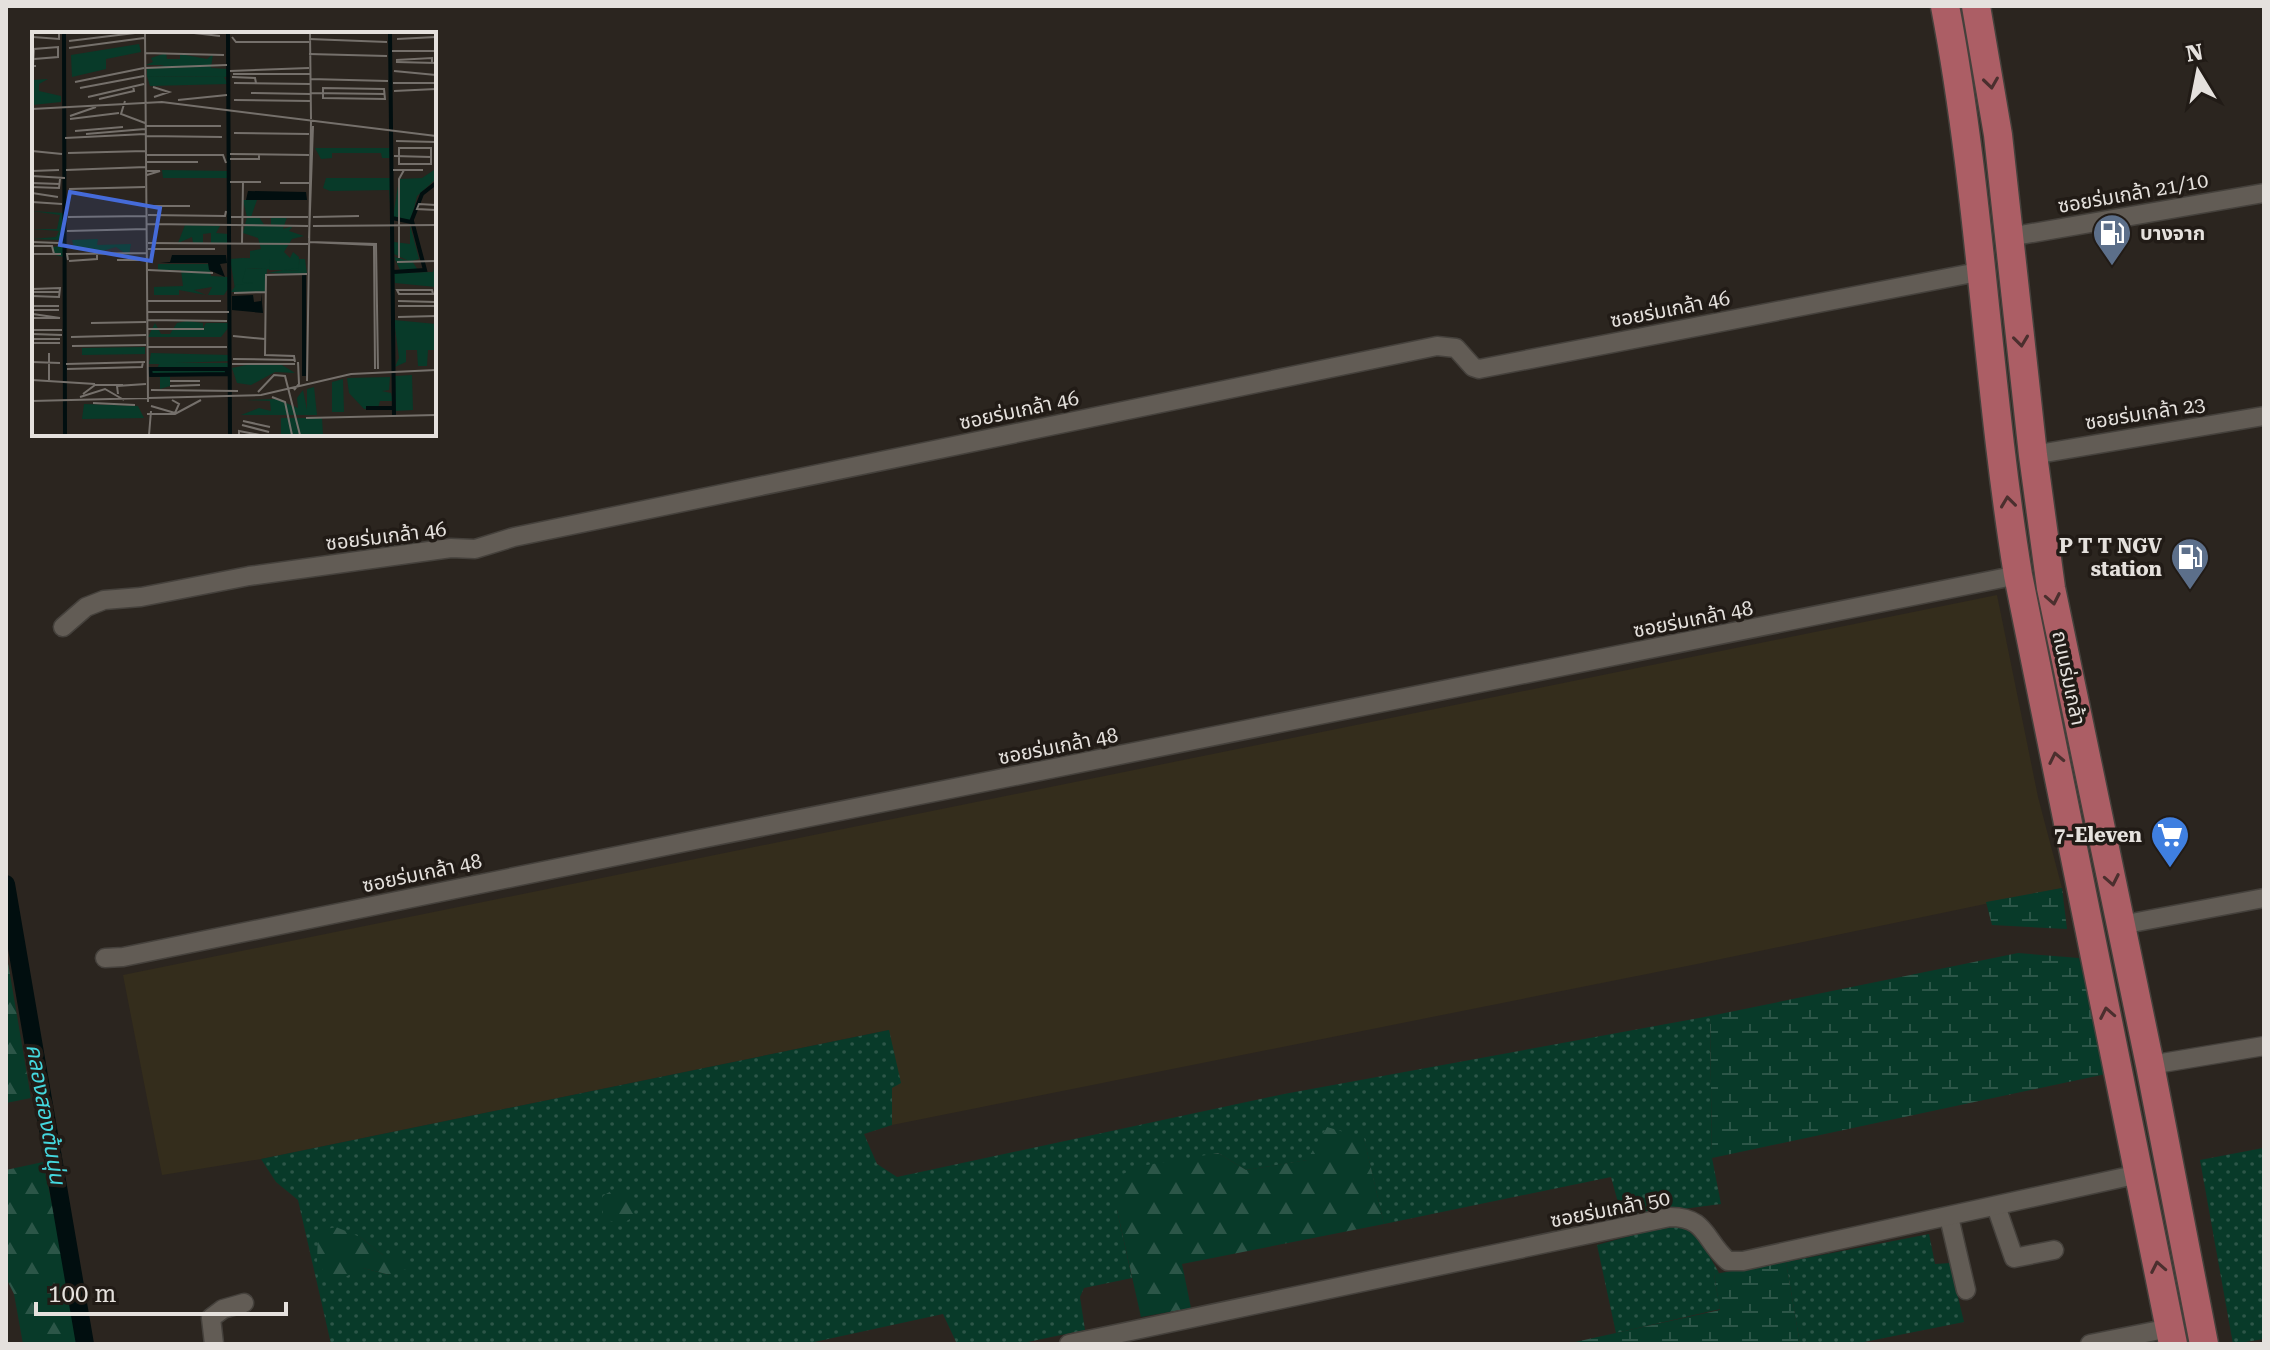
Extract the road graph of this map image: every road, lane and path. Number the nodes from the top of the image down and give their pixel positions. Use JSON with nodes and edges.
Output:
{"nodes":[{"id":1,"x":1945,"y":6,"type":"edge"},
{"id":2,"x":1979,"y":7,"type":"edge"},
{"id":3,"x":2264,"y":193,"type":"edge"},
{"id":4,"x":2009,"y":237,"type":"junction"},
{"id":5,"x":1983,"y":271,"type":"junction"},
{"id":6,"x":2264,"y":416,"type":"edge"},
{"id":7,"x":2033,"y":455,"type":"junction"},
{"id":8,"x":2018,"y":575,"type":"junction"},
{"id":9,"x":63,"y":627,"type":"dead end"},
{"id":10,"x":2264,"y":898,"type":"edge"},
{"id":11,"x":2121,"y":925,"type":"junction"},
{"id":12,"x":105,"y":958,"type":"dead end"},
{"id":13,"x":2264,"y":1046,"type":"edge"},
{"id":14,"x":2150,"y":1065,"type":"junction"},
{"id":15,"x":2139,"y":1174,"type":"junction"},
{"id":16,"x":1996,"y":1206,"type":"junction"},
{"id":17,"x":1949,"y":1217,"type":"junction"},
{"id":18,"x":2054,"y":1250,"type":"dead end"},
{"id":19,"x":1966,"y":1290,"type":"dead end"},
{"id":20,"x":244,"y":1303,"type":"dead end"},
{"id":21,"x":2171,"y":1336,"type":"edge"},
{"id":22,"x":214,"y":1344,"type":"edge"},
{"id":23,"x":1069,"y":1344,"type":"edge"},
{"id":24,"x":2090,"y":1344,"type":"edge"},
{"id":25,"x":2204,"y":1344,"type":"edge"}],
"edges":[{"from":1,"to":5,"type":"main road","name":"ถนนร่มเกล้า"},
{"from":2,"to":4,"type":"main road","name":"ถนนร่มเกล้า","one_way":true},
{"from":3,"to":4,"type":"street","name":"ซอยร่มเกล้า 21/10"},
{"from":4,"to":7,"type":"main road","name":"ถนนร่มเกล้า","one_way":true},
{"from":8,"to":5,"type":"main road","name":"ถนนร่มเกล้า","one_way":true},
{"from":5,"to":9,"type":"street","name":"ซอยร่มเกล้า 46"},
{"from":6,"to":7,"type":"street","name":"ซอยร่มเกล้า 23"},
{"from":7,"to":11,"type":"main road","name":"ถนนร่มเกล้า","one_way":true},
{"from":8,"to":12,"type":"street","name":"ซอยร่มเกล้า 48"},
{"from":15,"to":8,"type":"main road","name":"ถนนร่มเกล้า","one_way":true},
{"from":10,"to":11,"type":"street"},
{"from":11,"to":14,"type":"main road","name":"ถนนร่มเกล้า"},
{"from":13,"to":14,"type":"street"},
{"from":14,"to":25,"type":"main road","name":"ถนนร่มเกล้า"},
{"from":15,"to":16,"type":"street","name":"ซอยร่มเกล้า 50"},
{"from":21,"to":15,"type":"main road","name":"ถนนร่มเกล้า","one_way":true},
{"from":16,"to":17,"type":"street","name":"ซอยร่มเกล้า 50"},
{"from":16,"to":18,"type":"street"},
{"from":17,"to":19,"type":"street"},
{"from":17,"to":23,"type":"street","name":"ซอยร่มเกล้า 50"},
{"from":20,"to":22,"type":"street"},
{"from":21,"to":24,"type":"street"}]}
